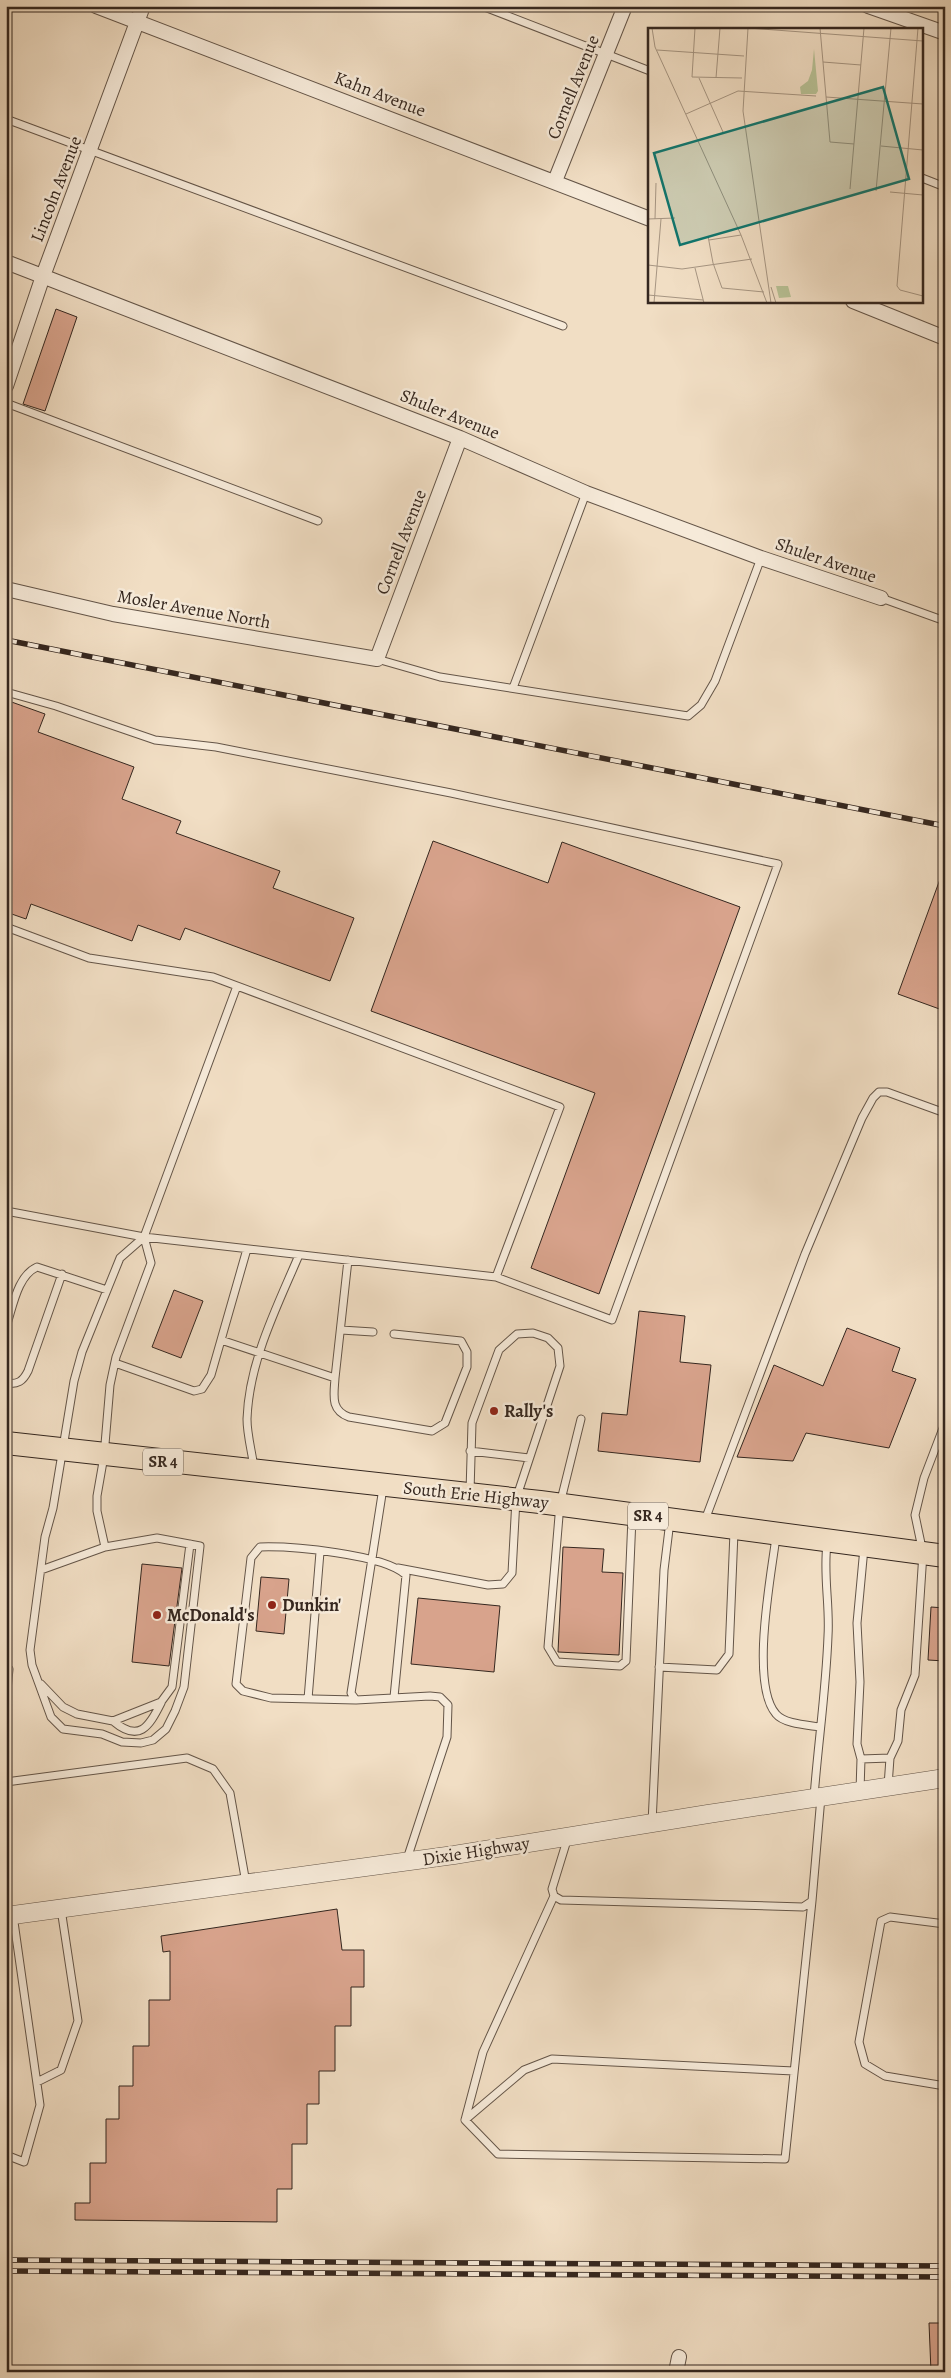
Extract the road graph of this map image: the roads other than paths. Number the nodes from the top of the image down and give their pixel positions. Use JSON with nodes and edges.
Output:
{"nodes":[{"id":1,"x":96,"y":6,"type":"edge"},
{"id":2,"x":143,"y":6,"type":"edge"},
{"id":3,"x":482,"y":6,"type":"edge"},
{"id":4,"x":625,"y":6,"type":"edge"},
{"id":5,"x":868,"y":6,"type":"edge"},
{"id":6,"x":137,"y":22,"type":"junction"},
{"id":7,"x":945,"y":33,"type":"edge"},
{"id":8,"x":606,"y":54,"type":"junction"},
{"id":9,"x":648,"y":70,"type":"edge"},
{"id":10,"x":6,"y":119,"type":"edge"},
{"id":11,"x":91,"y":151,"type":"junction"},
{"id":12,"x":924,"y":179,"type":"edge"},
{"id":13,"x":555,"y":181,"type":"junction"},
{"id":14,"x":945,"y":187,"type":"edge"},
{"id":15,"x":648,"y":218,"type":"edge"},
{"id":16,"x":6,"y":262,"type":"edge"},
{"id":17,"x":43,"y":276,"type":"junction"},
{"id":18,"x":855,"y":302,"type":"edge"},
{"id":19,"x":562,"y":326,"type":"dead end"},
{"id":20,"x":945,"y":338,"type":"edge"},
{"id":21,"x":6,"y":386,"type":"edge"},
{"id":22,"x":6,"y":403,"type":"edge"},
{"id":23,"x":460,"y":438,"type":"junction"},
{"id":24,"x":586,"y":493,"type":"junction"},
{"id":25,"x":318,"y":521,"type":"dead end"},
{"id":26,"x":761,"y":558,"type":"junction"},
{"id":27,"x":6,"y":589,"type":"edge"},
{"id":28,"x":881,"y":598,"type":"joint"},
{"id":29,"x":945,"y":621,"type":"edge"},
{"id":30,"x":377,"y":659,"type":"junction"},
{"id":31,"x":513,"y":688,"type":"junction"},
{"id":32,"x":6,"y":692,"type":"edge"},
{"id":33,"x":6,"y":927,"type":"edge"},
{"id":34,"x":237,"y":986,"type":"junction"},
{"id":35,"x":945,"y":1113,"type":"edge"},
{"id":36,"x":6,"y":1211,"type":"edge"},
{"id":37,"x":144,"y":1237,"type":"junction"},
{"id":38,"x":247,"y":1249,"type":"junction"},
{"id":39,"x":299,"y":1255,"type":"junction"},
{"id":40,"x":348,"y":1260,"type":"junction"},
{"id":41,"x":62,"y":1274,"type":"junction"},
{"id":42,"x":496,"y":1277,"type":"junction"},
{"id":43,"x":107,"y":1290,"type":"junction"},
{"id":44,"x":6,"y":1327,"type":"edge"},
{"id":45,"x":341,"y":1330,"type":"junction"},
{"id":46,"x":373,"y":1332,"type":"dead end"},
{"id":47,"x":394,"y":1334,"type":"dead end"},
{"id":48,"x":221,"y":1340,"type":"junction"},
{"id":49,"x":260,"y":1352,"type":"junction"},
{"id":50,"x":115,"y":1363,"type":"junction"},
{"id":51,"x":335,"y":1378,"type":"junction"},
{"id":52,"x":6,"y":1383,"type":"edge"},
{"id":53,"x":581,"y":1419,"type":"dead end"},
{"id":54,"x":945,"y":1423,"type":"edge"},
{"id":55,"x":6,"y":1443,"type":"edge"},
{"id":56,"x":64,"y":1450,"type":"junction"},
{"id":57,"x":470,"y":1451,"type":"junction"},
{"id":58,"x":104,"y":1456,"type":"junction"},
{"id":59,"x":530,"y":1458,"type":"junction"},
{"id":60,"x":255,"y":1471,"type":"junction"},
{"id":61,"x":384,"y":1485,"type":"junction"},
{"id":62,"x":470,"y":1494,"type":"junction"},
{"id":63,"x":516,"y":1499,"type":"junction"},
{"id":64,"x":560,"y":1504,"type":"junction"},
{"id":65,"x":632,"y":1514,"type":"junction"},
{"id":66,"x":670,"y":1519,"type":"junction"},
{"id":67,"x":704,"y":1523,"type":"junction"},
{"id":68,"x":734,"y":1527,"type":"junction"},
{"id":69,"x":776,"y":1533,"type":"junction"},
{"id":70,"x":828,"y":1540,"type":"junction"},
{"id":71,"x":190,"y":1544,"type":"junction"},
{"id":72,"x":865,"y":1545,"type":"junction"},
{"id":73,"x":106,"y":1547,"type":"junction"},
{"id":74,"x":320,"y":1552,"type":"junction"},
{"id":75,"x":934,"y":1554,"type":"edge"},
{"id":76,"x":372,"y":1559,"type":"junction"},
{"id":77,"x":398,"y":1568,"type":"junction"},
{"id":78,"x":41,"y":1570,"type":"junction"},
{"id":79,"x":6,"y":1667,"type":"edge"},
{"id":80,"x":660,"y":1667,"type":"junction"},
{"id":81,"x":39,"y":1682,"type":"junction"},
{"id":82,"x":394,"y":1697,"type":"junction"},
{"id":83,"x":308,"y":1699,"type":"junction"},
{"id":84,"x":356,"y":1700,"type":"junction"},
{"id":85,"x":6,"y":1701,"type":"edge"},
{"id":86,"x":161,"y":1702,"type":"junction"},
{"id":87,"x":113,"y":1721,"type":"junction"},
{"id":88,"x":820,"y":1727,"type":"junction"},
{"id":89,"x":890,"y":1758,"type":"junction"},
{"id":90,"x":861,"y":1759,"type":"junction"},
{"id":91,"x":945,"y":1778,"type":"edge"},
{"id":92,"x":6,"y":1782,"type":"edge"},
{"id":93,"x":888,"y":1787,"type":"junction"},
{"id":94,"x":860,"y":1791,"type":"junction"},
{"id":95,"x":818,"y":1797,"type":"junction"},
{"id":96,"x":652,"y":1823,"type":"junction"},
{"id":97,"x":568,"y":1837,"type":"junction"},
{"id":98,"x":406,"y":1861,"type":"junction"},
{"id":99,"x":246,"y":1883,"type":"junction"},
{"id":100,"x":554,"y":1896,"type":"junction"},
{"id":101,"x":812,"y":1901,"type":"junction"},
{"id":102,"x":61,"y":1909,"type":"junction"},
{"id":103,"x":10,"y":1916,"type":"edge"},
{"id":104,"x":945,"y":1924,"type":"edge"},
{"id":105,"x":794,"y":2071,"type":"junction"},
{"id":106,"x":37,"y":2082,"type":"junction"},
{"id":107,"x":945,"y":2086,"type":"edge"},
{"id":108,"x":466,"y":2120,"type":"junction"},
{"id":109,"x":6,"y":2155,"type":"edge"},
{"id":110,"x":679,"y":2357,"type":"dead end"},
{"id":111,"x":676,"y":2372,"type":"edge"}],
"edges":[{"from":1,"to":6,"type":"street","name":"Kahn Avenue"},
{"from":2,"to":6,"type":"street","name":"Lincoln Avenue"},
{"from":3,"to":8,"type":"lane"},
{"from":4,"to":8,"type":"street","name":"Cornell Avenue"},
{"from":5,"to":7,"type":"street"},
{"from":6,"to":11,"type":"street","name":"Lincoln Avenue"},
{"from":6,"to":13,"type":"street","name":"Kahn Avenue"},
{"from":8,"to":9,"type":"lane"},
{"from":8,"to":13,"type":"street","name":"Cornell Avenue"},
{"from":10,"to":11,"type":"lane"},
{"from":11,"to":17,"type":"street","name":"Lincoln Avenue"},
{"from":11,"to":19,"type":"lane"},
{"from":12,"to":14,"type":"lane"},
{"from":13,"to":15,"type":"street","name":"Kahn Avenue"},
{"from":16,"to":17,"type":"street","name":"Shuler Avenue"},
{"from":17,"to":21,"type":"street","name":"Lincoln Avenue"},
{"from":17,"to":23,"type":"street","name":"Shuler Avenue"},
{"from":18,"to":20,"type":"street"},
{"from":22,"to":25,"type":"lane"},
{"from":23,"to":24,"type":"street","name":"Shuler Avenue"},
{"from":23,"to":30,"type":"street","name":"Cornell Avenue"},
{"from":24,"to":26,"type":"street","name":"Shuler Avenue"},
{"from":24,"to":31,"type":"lane"},
{"from":26,"to":28,"type":"street","name":"Shuler Avenue"},
{"from":26,"to":31,"type":"lane"},
{"from":27,"to":30,"type":"street","name":"Mosler Avenue North"},
{"from":28,"to":29,"type":"lane"},
{"from":30,"to":31,"type":"lane"},
{"from":32,"to":42,"type":"lane"},
{"from":33,"to":34,"type":"lane"},
{"from":34,"to":37,"type":"lane"},
{"from":34,"to":42,"type":"lane"},
{"from":35,"to":67,"type":"lane"},
{"from":36,"to":37,"type":"lane"},
{"from":37,"to":38,"type":"lane"},
{"from":37,"to":43,"type":"lane"},
{"from":37,"to":50,"type":"lane"},
{"from":38,"to":39,"type":"lane"},
{"from":38,"to":48,"type":"lane"},
{"from":39,"to":40,"type":"lane"},
{"from":39,"to":49,"type":"lane"},
{"from":40,"to":42,"type":"lane"},
{"from":40,"to":45,"type":"lane"},
{"from":41,"to":43,"type":"lane"},
{"from":41,"to":44,"type":"lane"},
{"from":41,"to":52,"type":"lane"},
{"from":43,"to":56,"type":"lane"},
{"from":45,"to":46,"type":"lane"},
{"from":45,"to":51,"type":"lane"},
{"from":47,"to":51,"type":"lane"},
{"from":48,"to":49,"type":"lane"},
{"from":48,"to":50,"type":"lane"},
{"from":49,"to":51,"type":"lane"},
{"from":49,"to":60,"type":"lane"},
{"from":50,"to":58,"type":"lane"},
{"from":53,"to":64,"type":"lane"},
{"from":54,"to":75,"type":"lane"},
{"from":55,"to":56,"type":"main road","name":"South Erie Highway","number":"SR 4"},
{"from":56,"to":58,"type":"main road","name":"South Erie Highway","number":"SR 4"},
{"from":56,"to":78,"type":"lane"},
{"from":57,"to":59,"type":"lane"},
{"from":57,"to":59,"type":"lane"},
{"from":57,"to":62,"type":"lane"},
{"from":58,"to":60,"type":"main road","name":"South Erie Highway","number":"SR 4"},
{"from":58,"to":73,"type":"lane"},
{"from":59,"to":63,"type":"lane"},
{"from":60,"to":61,"type":"main road","name":"South Erie Highway","number":"SR 4"},
{"from":61,"to":62,"type":"main road","name":"South Erie Highway","number":"SR 4"},
{"from":61,"to":76,"type":"lane"},
{"from":62,"to":63,"type":"main road","name":"South Erie Highway","number":"SR 4"},
{"from":63,"to":64,"type":"main road","name":"South Erie Highway","number":"SR 4"},
{"from":63,"to":77,"type":"lane"},
{"from":64,"to":65,"type":"main road","name":"South Erie Highway","number":"SR 4"},
{"from":64,"to":65,"type":"lane"},
{"from":65,"to":66,"type":"main road","name":"South Erie Highway","number":"SR 4"},
{"from":66,"to":67,"type":"main road","name":"South Erie Highway","number":"SR 4"},
{"from":66,"to":80,"type":"lane"},
{"from":67,"to":68,"type":"main road","name":"South Erie Highway","number":"SR 4"},
{"from":68,"to":69,"type":"main road","name":"South Erie Highway","number":"SR 4"},
{"from":68,"to":80,"type":"lane"},
{"from":69,"to":70,"type":"main road","name":"South Erie Highway","number":"SR 4"},
{"from":69,"to":88,"type":"lane"},
{"from":70,"to":72,"type":"main road","name":"South Erie Highway","number":"SR 4"},
{"from":70,"to":88,"type":"lane"},
{"from":71,"to":73,"type":"lane"},
{"from":71,"to":81,"type":"lane"},
{"from":71,"to":86,"type":"lane"},
{"from":72,"to":75,"type":"main road","name":"South Erie Highway","number":"SR 4"},
{"from":72,"to":90,"type":"lane"},
{"from":73,"to":78,"type":"lane"},
{"from":74,"to":76,"type":"lane"},
{"from":74,"to":83,"type":"lane"},
{"from":74,"to":83,"type":"lane"},
{"from":75,"to":89,"type":"lane"},
{"from":76,"to":77,"type":"lane"},
{"from":76,"to":84,"type":"lane"},
{"from":77,"to":82,"type":"lane"},
{"from":78,"to":81,"type":"lane"},
{"from":79,"to":85,"type":"lane"},
{"from":80,"to":96,"type":"lane"},
{"from":81,"to":87,"type":"lane"},
{"from":82,"to":84,"type":"lane"},
{"from":82,"to":98,"type":"lane"},
{"from":83,"to":84,"type":"lane"},
{"from":86,"to":87,"type":"lane"},
{"from":86,"to":87,"type":"lane"},
{"from":88,"to":95,"type":"lane"},
{"from":89,"to":90,"type":"lane"},
{"from":89,"to":93,"type":"lane"},
{"from":90,"to":94,"type":"lane"},
{"from":91,"to":93,"type":"street","name":"Dixie Highway"},
{"from":92,"to":99,"type":"lane"},
{"from":93,"to":94,"type":"street","name":"Dixie Highway"},
{"from":94,"to":95,"type":"street","name":"Dixie Highway"},
{"from":95,"to":96,"type":"street","name":"Dixie Highway"},
{"from":95,"to":101,"type":"lane"},
{"from":96,"to":97,"type":"street","name":"Dixie Highway"},
{"from":97,"to":98,"type":"street","name":"Dixie Highway"},
{"from":97,"to":100,"type":"lane"},
{"from":98,"to":99,"type":"street","name":"Dixie Highway"},
{"from":99,"to":102,"type":"street","name":"Dixie Highway"},
{"from":100,"to":101,"type":"lane"},
{"from":100,"to":108,"type":"lane"},
{"from":101,"to":105,"type":"lane"},
{"from":102,"to":103,"type":"street","name":"Dixie Highway"},
{"from":102,"to":106,"type":"lane"},
{"from":103,"to":106,"type":"lane"},
{"from":104,"to":107,"type":"lane"},
{"from":105,"to":108,"type":"lane"},
{"from":105,"to":108,"type":"lane"},
{"from":106,"to":109,"type":"lane"},
{"from":110,"to":111,"type":"street"}]}
